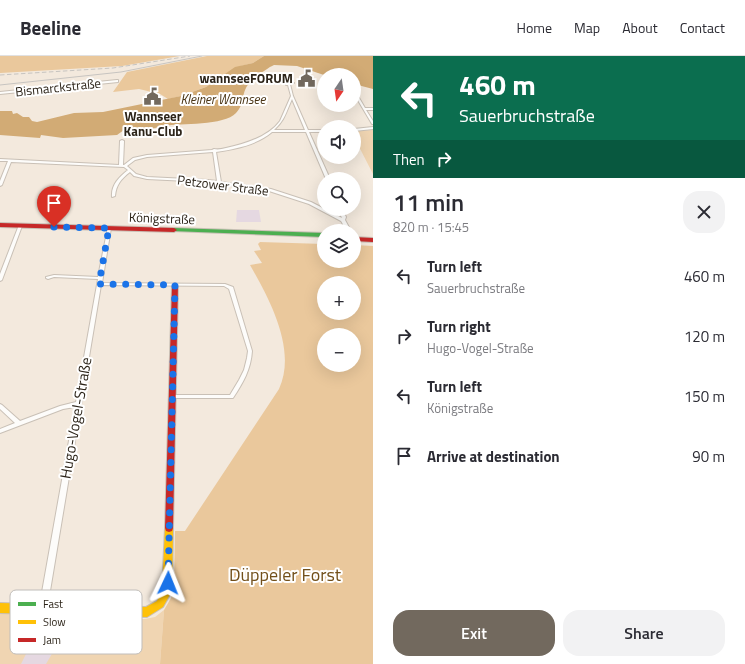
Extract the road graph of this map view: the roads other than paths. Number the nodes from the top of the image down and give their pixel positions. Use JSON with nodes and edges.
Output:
{"nodes":[{"id":1,"x":117,"y":81,"type":"dead end"},
{"id":2,"x":289,"y":84,"type":"dead end"},
{"id":3,"x":0,"y":93,"type":"edge"},
{"id":4,"x":292,"y":96,"type":"junction"},
{"id":5,"x":361,"y":104,"type":"edge"},
{"id":6,"x":364,"y":109,"type":"junction"},
{"id":7,"x":373,"y":109,"type":"edge"},
{"id":8,"x":373,"y":123,"type":"edge"},
{"id":9,"x":373,"y":128,"type":"edge"},
{"id":10,"x":361,"y":129,"type":"edge"},
{"id":11,"x":271,"y":131,"type":"junction"},
{"id":12,"x":308,"y":131,"type":"junction"},
{"id":13,"x":317,"y":131,"type":"edge"},
{"id":14,"x":122,"y":141,"type":"dead end"},
{"id":15,"x":214,"y":150,"type":"junction"},
{"id":16,"x":0,"y":160,"type":"edge"},
{"id":17,"x":10,"y":160,"type":"junction"},
{"id":18,"x":123,"y":166,"type":"junction"},
{"id":19,"x":129,"y":171,"type":"junction"},
{"id":20,"x":325,"y":172,"type":"edge"},
{"id":21,"x":219,"y":182,"type":"junction"},
{"id":22,"x":0,"y":185,"type":"edge"},
{"id":23,"x":113,"y":196,"type":"dead end"},
{"id":24,"x":344,"y":216,"type":"edge"},
{"id":25,"x":342,"y":220,"type":"junction"},
{"id":26,"x":345,"y":224,"type":"edge"},
{"id":27,"x":0,"y":226,"type":"edge"},
{"id":28,"x":19,"y":227,"type":"junction"},
{"id":29,"x":0,"y":229,"type":"edge"},
{"id":30,"x":108,"y":230,"type":"junction"},
{"id":31,"x":317,"y":237,"type":"edge"},
{"id":32,"x":373,"y":237,"type":"edge"},
{"id":33,"x":361,"y":238,"type":"edge"},
{"id":34,"x":361,"y":239,"type":"edge"},
{"id":35,"x":373,"y":240,"type":"edge"},
{"id":36,"x":48,"y":278,"type":"dead end"},
{"id":37,"x":100,"y":278,"type":"junction"},
{"id":38,"x":0,"y":280,"type":"edge"},
{"id":39,"x":99,"y":284,"type":"junction"},
{"id":40,"x":175,"y":285,"type":"junction"},
{"id":41,"x":173,"y":397,"type":"junction"},
{"id":42,"x":78,"y":404,"type":"junction"},
{"id":43,"x":0,"y":406,"type":"edge"},
{"id":44,"x":19,"y":423,"type":"junction"},
{"id":45,"x":0,"y":432,"type":"edge"},
{"id":46,"x":46,"y":590,"type":"edge"},
{"id":47,"x":142,"y":612,"type":"edge"}],
"edges":[{"from":1,"to":3,"type":"street","name":"Bismarckstraße"},
{"from":2,"to":4,"type":"street"},
{"from":4,"to":11,"type":"street"},
{"from":4,"to":12,"type":"street"},
{"from":5,"to":6,"type":"street"},
{"from":6,"to":7,"type":"street"},
{"from":6,"to":8,"type":"street"},
{"from":9,"to":10,"type":"street"},
{"from":11,"to":12,"type":"street"},
{"from":11,"to":15,"type":"street"},
{"from":12,"to":13,"type":"street"},
{"from":12,"to":20,"type":"street"},
{"from":14,"to":18,"type":"street"},
{"from":15,"to":18,"type":"street"},
{"from":15,"to":21,"type":"street"},
{"from":16,"to":17,"type":"street"},
{"from":17,"to":18,"type":"street"},
{"from":17,"to":22,"type":"street"},
{"from":18,"to":19,"type":"street"},
{"from":19,"to":21,"type":"street","name":"Petzower Straße"},
{"from":19,"to":23,"type":"street"},
{"from":21,"to":25,"type":"street","name":"Petzower Straße"},
{"from":24,"to":25,"type":"street"},
{"from":25,"to":26,"type":"street"},
{"from":27,"to":28,"type":"main road","name":"Königstraße"},
{"from":28,"to":29,"type":"main road","name":"Königstraße"},
{"from":28,"to":30,"type":"main road","name":"Königstraße"},
{"from":28,"to":38,"type":"street"},
{"from":30,"to":31,"type":"main road","name":"Königstraße"},
{"from":30,"to":37,"type":"street","name":"Hugo-Vogel-Straße"},
{"from":32,"to":33,"type":"main road"},
{"from":34,"to":35,"type":"main road"},
{"from":36,"to":37,"type":"street"},
{"from":37,"to":39,"type":"street","name":"Hugo-Vogel-Straße"},
{"from":39,"to":40,"type":"street"},
{"from":39,"to":42,"type":"street","name":"Hugo-Vogel-Straße"},
{"from":40,"to":41,"type":"main road"},
{"from":40,"to":41,"type":"street"},
{"from":41,"to":47,"type":"main road"},
{"from":42,"to":44,"type":"street"},
{"from":42,"to":46,"type":"street","name":"Hugo-Vogel-Straße"},
{"from":43,"to":44,"type":"street"},
{"from":44,"to":45,"type":"street"}]}
